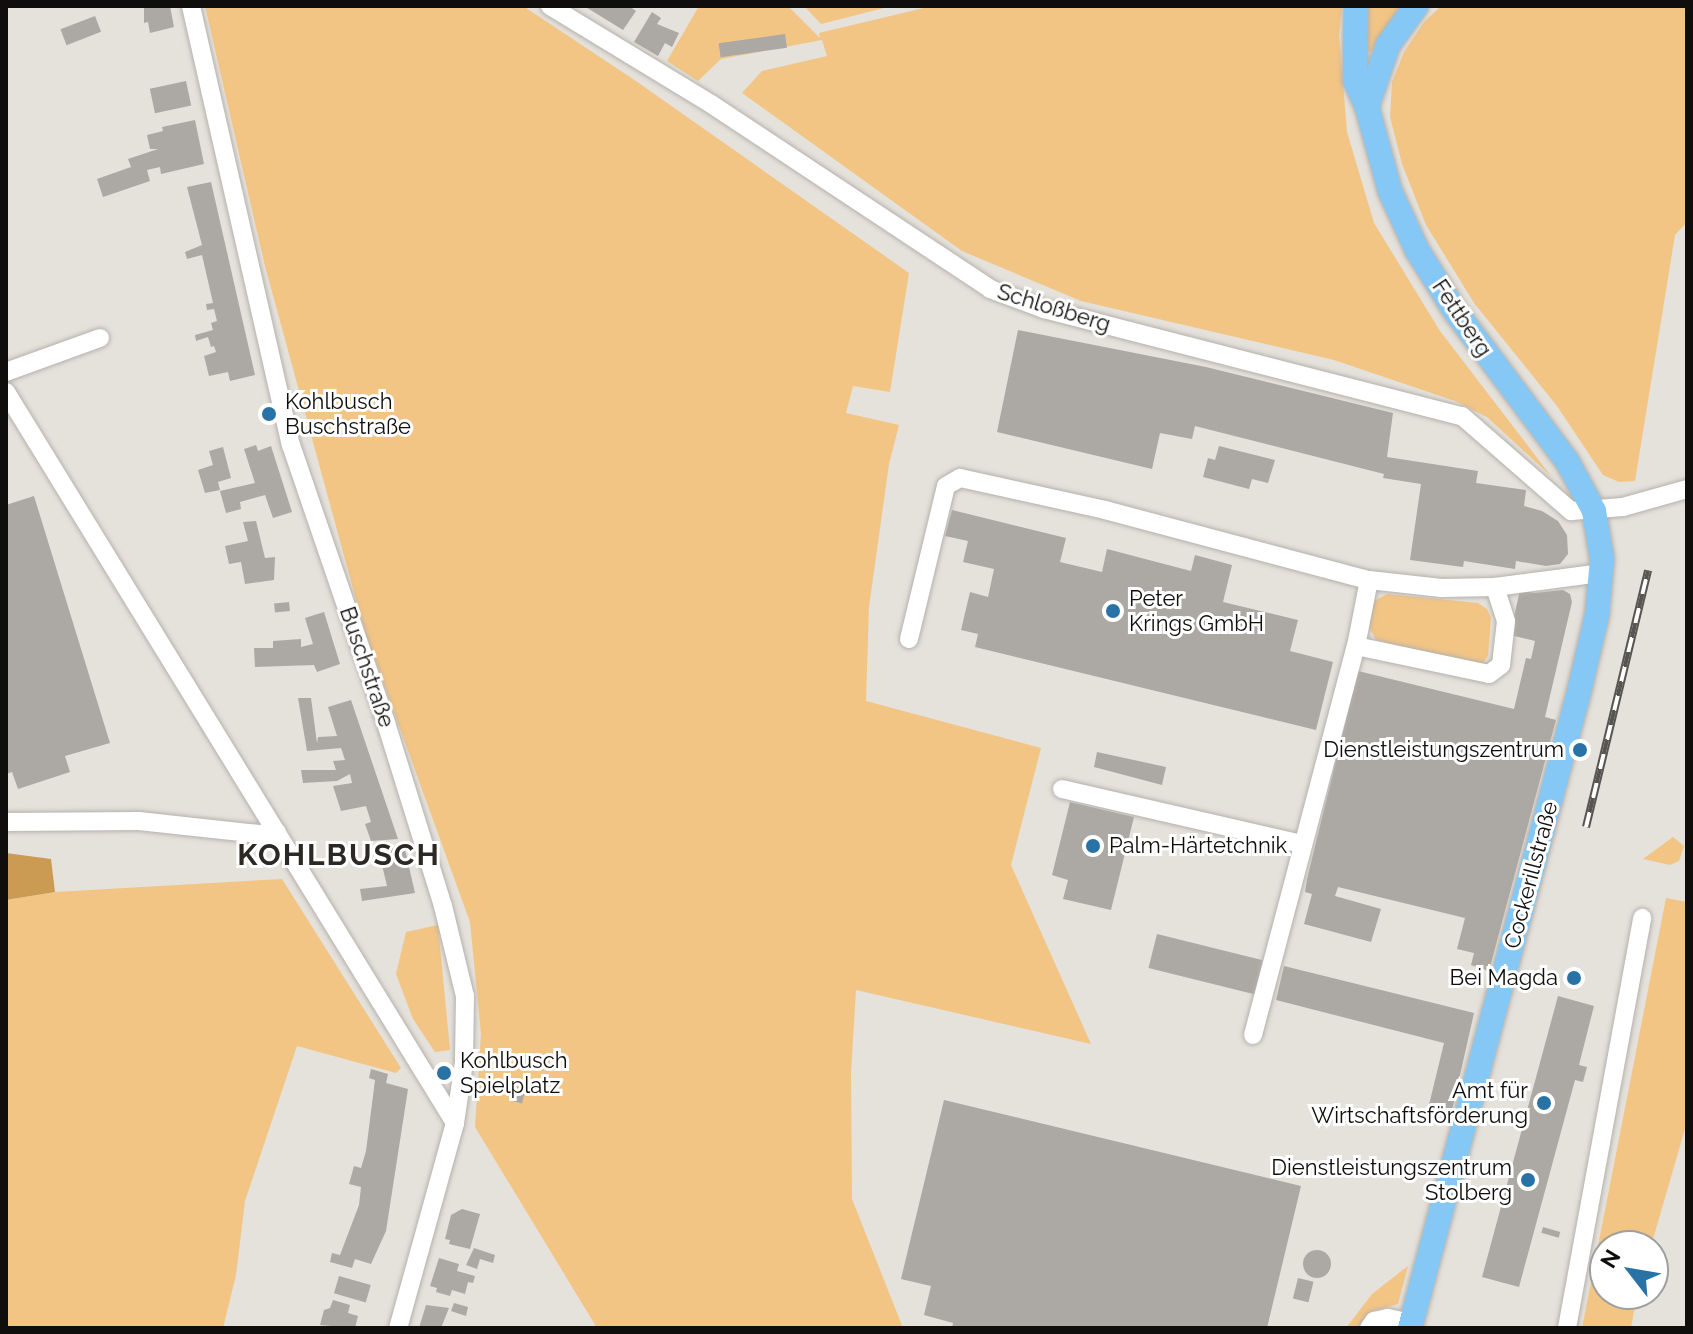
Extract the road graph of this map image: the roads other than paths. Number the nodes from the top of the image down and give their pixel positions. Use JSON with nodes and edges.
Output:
{"nodes":[{"id":1,"x":191,"y":6,"type":"edge"},
{"id":2,"x":550,"y":6,"type":"edge"},
{"id":3,"x":1356,"y":6,"type":"edge"},
{"id":4,"x":1416,"y":6,"type":"edge"},
{"id":5,"x":1367,"y":107,"type":"junction"},
{"id":6,"x":100,"y":338,"type":"dead end"},
{"id":7,"x":6,"y":372,"type":"edge"},
{"id":8,"x":6,"y":392,"type":"edge"},
{"id":9,"x":1687,"y":489,"type":"edge"},
{"id":10,"x":1594,"y":511,"type":"junction"},
{"id":11,"x":1602,"y":573,"type":"junction"},
{"id":12,"x":1369,"y":580,"type":"junction"},
{"id":13,"x":1495,"y":587,"type":"junction"},
{"id":14,"x":909,"y":639,"type":"dead end"},
{"id":15,"x":1356,"y":646,"type":"junction"},
{"id":16,"x":1062,"y":789,"type":"dead end"},
{"id":17,"x":6,"y":822,"type":"edge"},
{"id":18,"x":277,"y":832,"type":"junction"},
{"id":19,"x":1303,"y":844,"type":"junction"},
{"id":20,"x":1642,"y":918,"type":"dead end"},
{"id":21,"x":1253,"y":1035,"type":"dead end"},
{"id":22,"x":455,"y":1123,"type":"junction"},
{"id":23,"x":1410,"y":1326,"type":"edge"},
{"id":24,"x":398,"y":1328,"type":"edge"},
{"id":25,"x":1369,"y":1328,"type":"edge"},
{"id":26,"x":1567,"y":1328,"type":"edge"}],
"edges":[{"from":1,"to":22,"type":"street","name":"Buschstraße"},
{"from":2,"to":10,"type":"street","name":"Schloßberg"},
{"from":3,"to":5,"type":"main road","name":"Fettberg"},
{"from":4,"to":5,"type":"main road"},
{"from":5,"to":10,"type":"main road","name":"Fettberg"},
{"from":6,"to":7,"type":"street"},
{"from":8,"to":18,"type":"street"},
{"from":9,"to":10,"type":"street"},
{"from":10,"to":11,"type":"main road","name":"Cockerillstraße"},
{"from":11,"to":13,"type":"street"},
{"from":11,"to":23,"type":"main road","name":"Cockerillstraße"},
{"from":12,"to":13,"type":"street"},
{"from":12,"to":14,"type":"street"},
{"from":12,"to":15,"type":"street"},
{"from":13,"to":15,"type":"street"},
{"from":15,"to":19,"type":"street"},
{"from":16,"to":19,"type":"street"},
{"from":17,"to":18,"type":"street"},
{"from":18,"to":22,"type":"street"},
{"from":19,"to":21,"type":"street"},
{"from":20,"to":26,"type":"street"},
{"from":22,"to":24,"type":"street","name":"Buschstraße"},
{"from":23,"to":25,"type":"street"}]}
